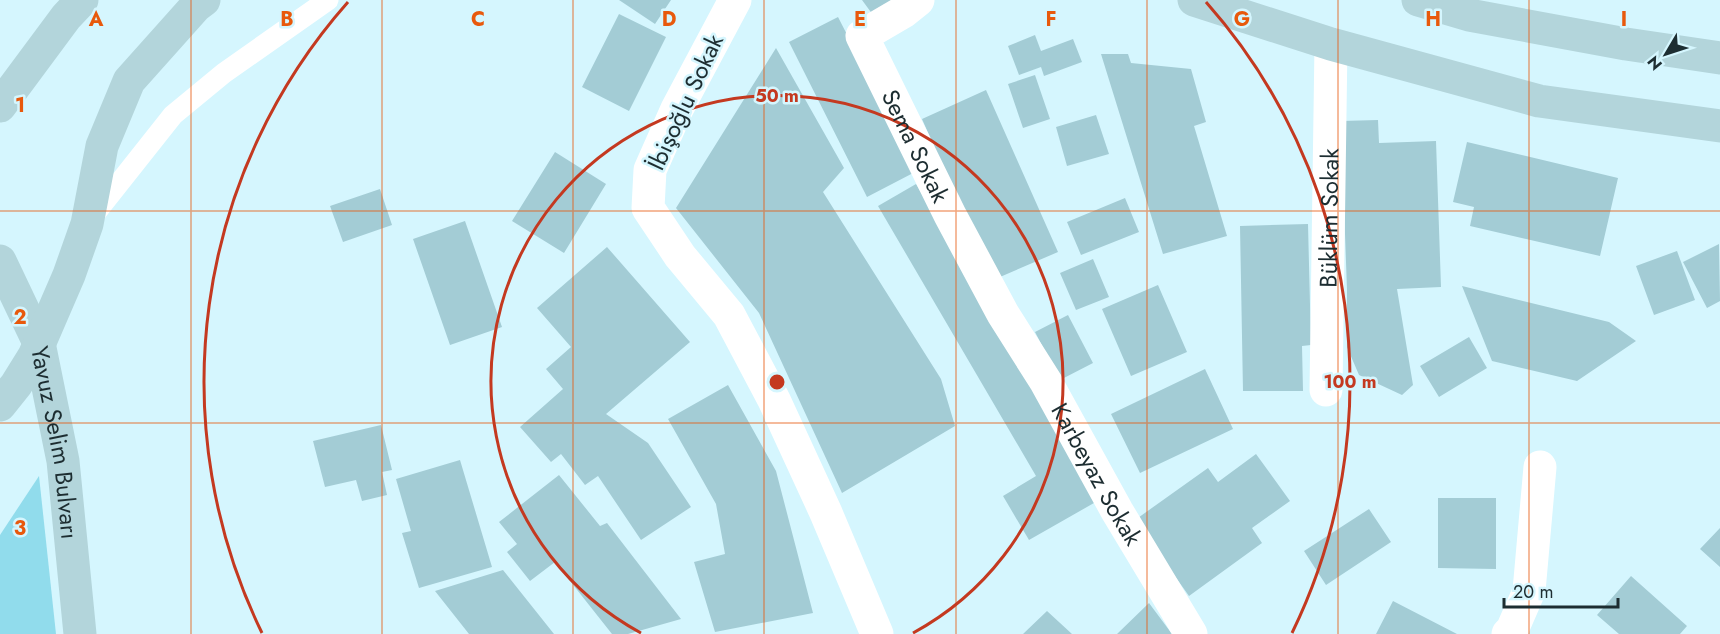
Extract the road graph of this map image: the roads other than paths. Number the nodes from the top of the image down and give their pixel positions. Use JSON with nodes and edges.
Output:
{"nodes":[{"id":1,"x":82,"y":0,"type":"edge"},
{"id":2,"x":204,"y":0,"type":"edge"},
{"id":3,"x":328,"y":0,"type":"edge"},
{"id":4,"x":735,"y":0,"type":"edge"},
{"id":5,"x":918,"y":0,"type":"edge"},
{"id":6,"x":1194,"y":0,"type":"edge"},
{"id":7,"x":1418,"y":0,"type":"edge"},
{"id":8,"x":1331,"y":44,"type":"junction"},
{"id":9,"x":1720,"y":58,"type":"edge"},
{"id":10,"x":0,"y":106,"type":"edge"},
{"id":11,"x":1720,"y":126,"type":"edge"},
{"id":12,"x":87,"y":224,"type":"junction"},
{"id":13,"x":0,"y":261,"type":"edge"},
{"id":14,"x":1003,"y":314,"type":"joint"},
{"id":15,"x":39,"y":343,"type":"junction"},
{"id":16,"x":1326,"y":390,"type":"dead end"},
{"id":17,"x":0,"y":405,"type":"edge"},
{"id":18,"x":1540,"y":467,"type":"dead end"},
{"id":19,"x":80,"y":634,"type":"edge"},
{"id":20,"x":878,"y":634,"type":"edge"},
{"id":21,"x":1191,"y":634,"type":"edge"},
{"id":22,"x":1508,"y":634,"type":"edge"}],
"edges":[{"from":1,"to":10,"type":"main road"},
{"from":2,"to":12,"type":"main road"},
{"from":3,"to":12,"type":"lane"},
{"from":4,"to":20,"type":"street","name":"İbişoğlu Sokak"},
{"from":5,"to":14,"type":"street","name":"Sema Sokak"},
{"from":6,"to":8,"type":"main road"},
{"from":7,"to":9,"type":"main road"},
{"from":8,"to":11,"type":"main road"},
{"from":8,"to":16,"type":"street","name":"Büklüm Sokak"},
{"from":12,"to":15,"type":"main road"},
{"from":13,"to":15,"type":"main road","name":"Yavuz Selim Bulvarı"},
{"from":14,"to":21,"type":"street","name":"Karbeyaz Sokak"},
{"from":15,"to":17,"type":"main road"},
{"from":15,"to":19,"type":"main road","name":"Yavuz Selim Bulvarı"},
{"from":18,"to":22,"type":"street"}]}
